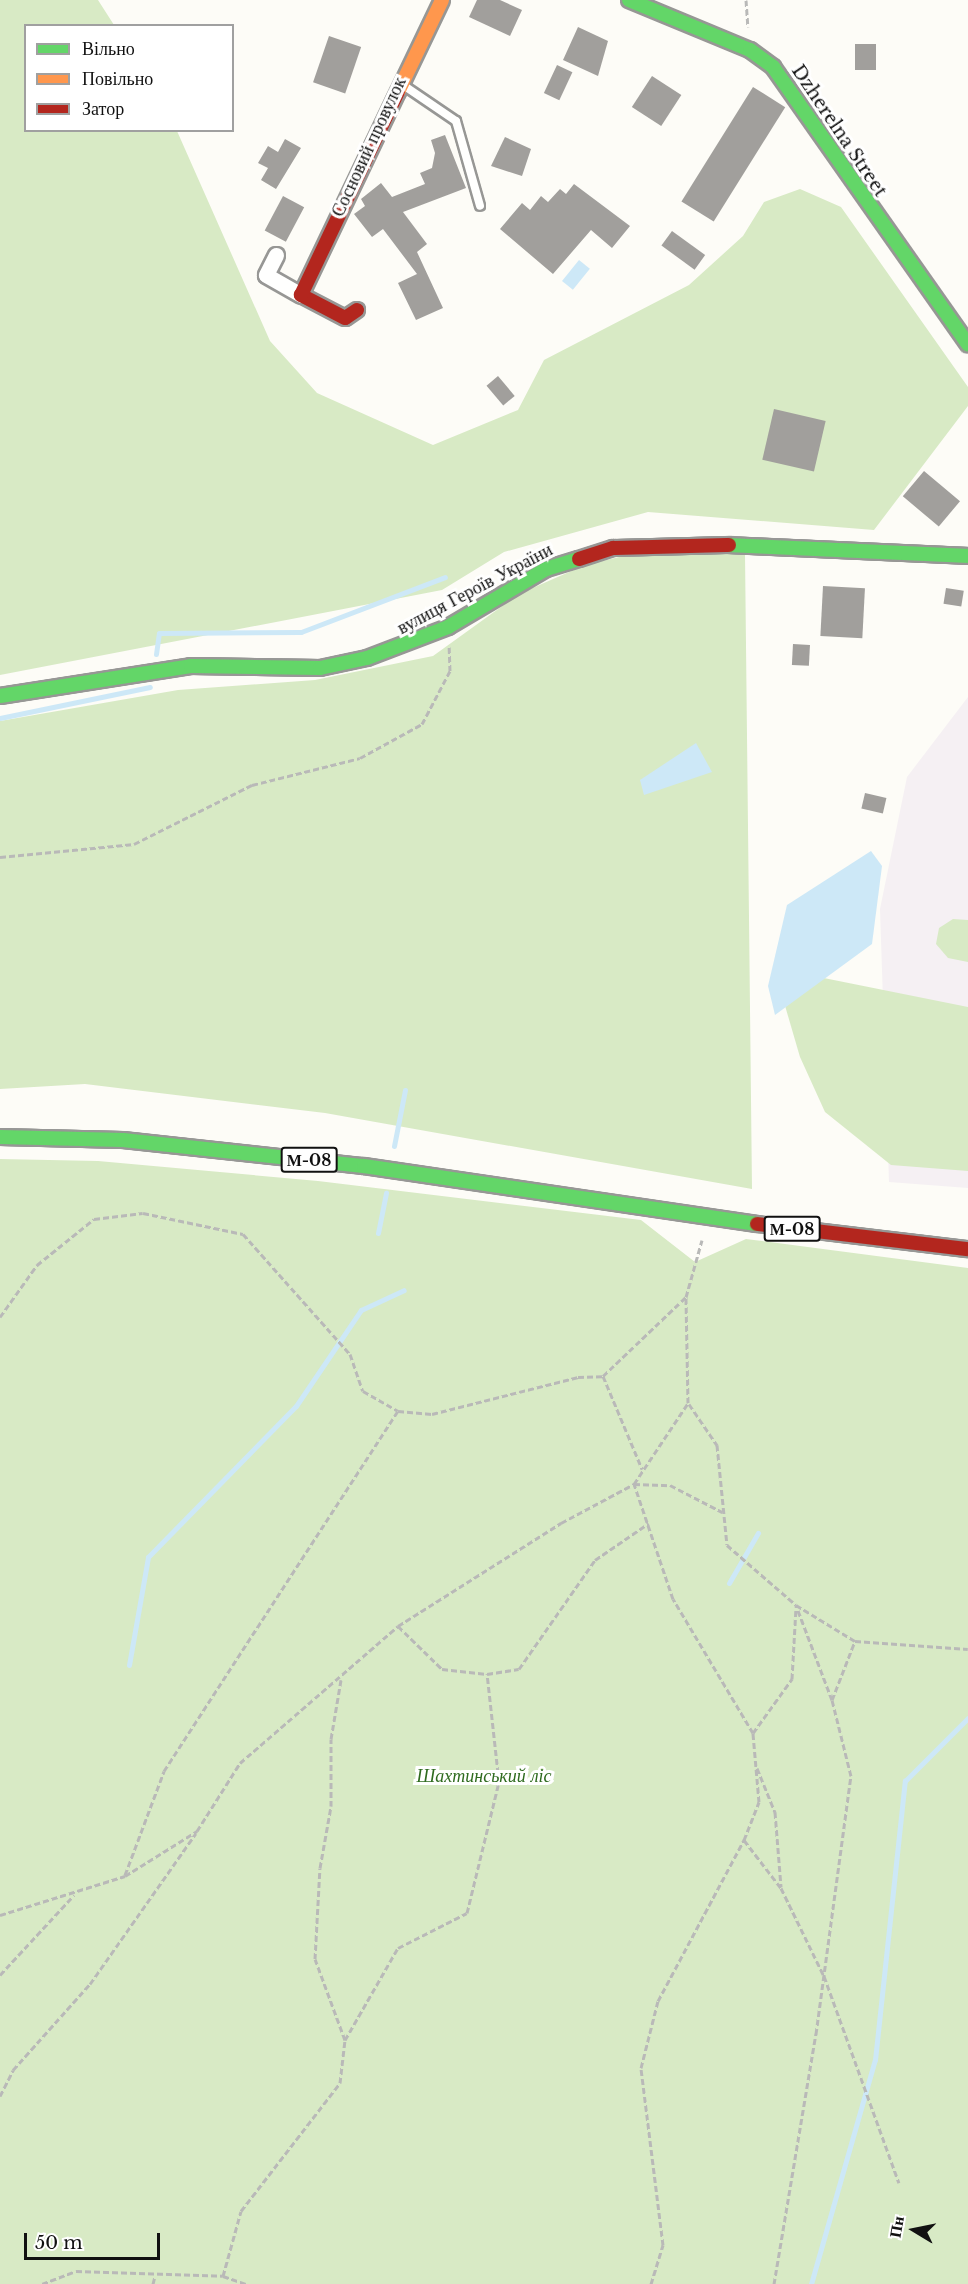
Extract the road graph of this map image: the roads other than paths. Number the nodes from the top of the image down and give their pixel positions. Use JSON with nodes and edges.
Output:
{"nodes":[{"id":1,"x":442,"y":0,"type":"edge"},
{"id":2,"x":629,"y":0,"type":"edge"},
{"id":3,"x":399,"y":83,"type":"junction"},
{"id":4,"x":480,"y":206,"type":"dead end"},
{"id":5,"x":276,"y":255,"type":"dead end"},
{"id":6,"x":301,"y":295,"type":"junction"},
{"id":7,"x":357,"y":310,"type":"dead end"},
{"id":8,"x":968,"y":344,"type":"edge"},
{"id":9,"x":968,"y":556,"type":"edge"},
{"id":10,"x":0,"y":696,"type":"edge"},
{"id":11,"x":0,"y":1137,"type":"edge"},
{"id":12,"x":968,"y":1249,"type":"edge"}],
"edges":[{"from":1,"to":3,"type":"main road","name":"Сосновий провулок"},
{"from":2,"to":8,"type":"main road","name":"Dzherelna Street"},
{"from":3,"to":4,"type":"lane"},
{"from":3,"to":6,"type":"main road","name":"Сосновий провулок"},
{"from":5,"to":6,"type":"street"},
{"from":6,"to":7,"type":"main road"},
{"from":9,"to":10,"type":"main road","name":"вулиця Героїв України"},
{"from":11,"to":12,"type":"main road","number":"М-08"}]}
